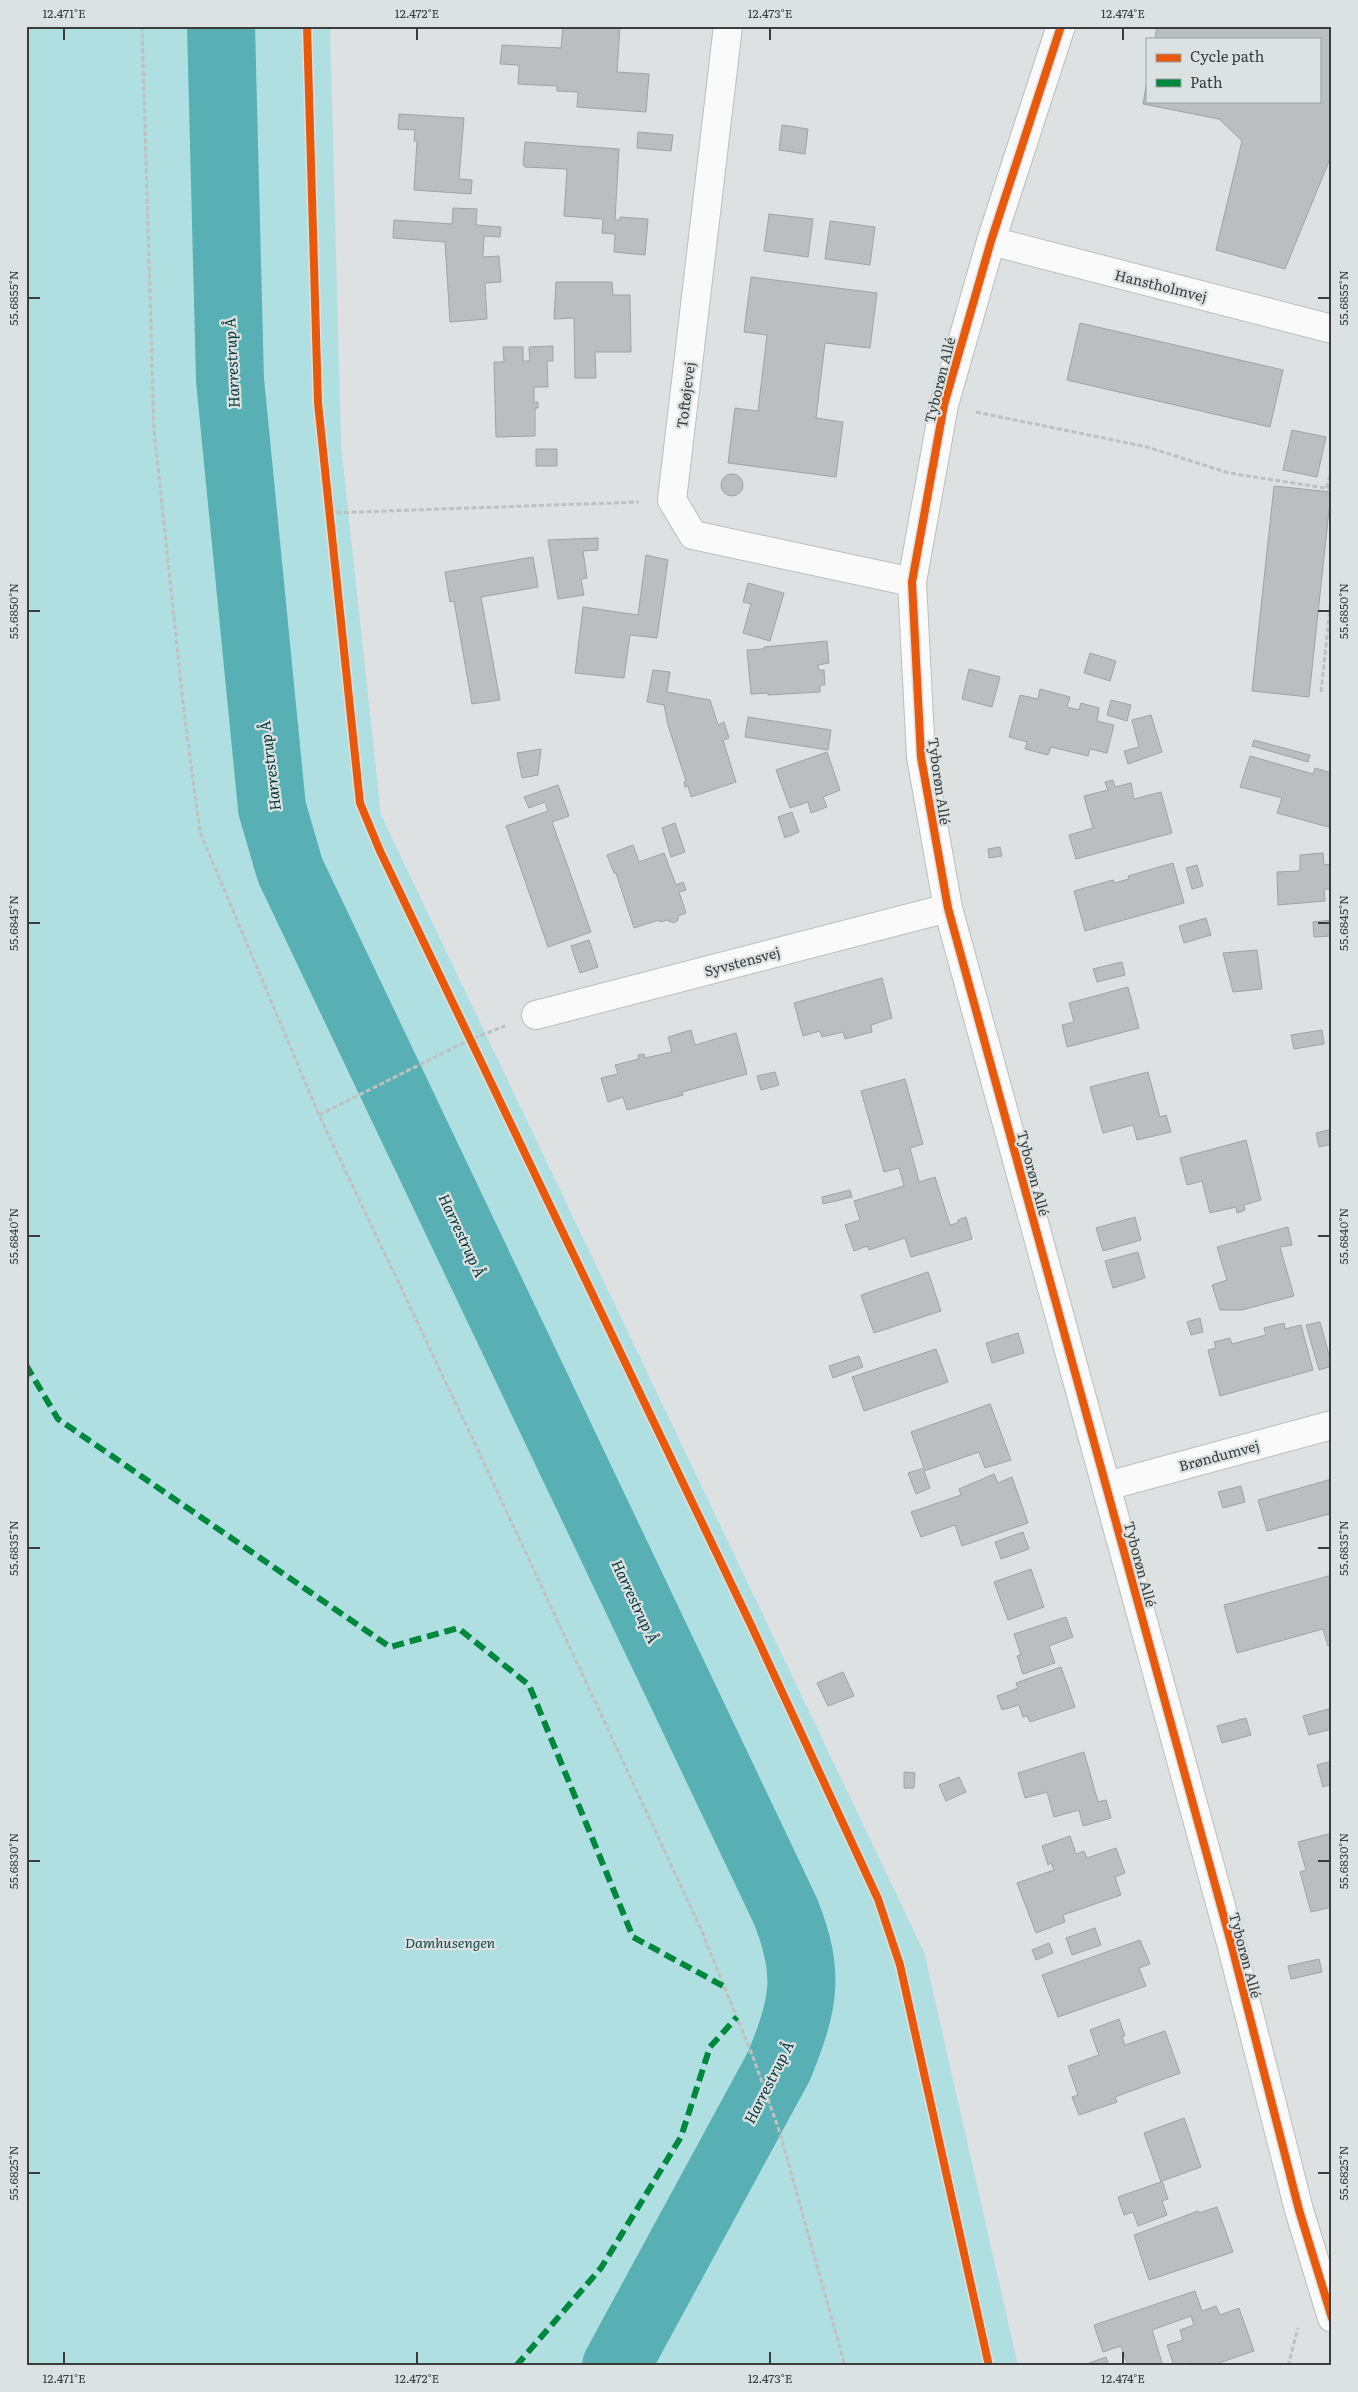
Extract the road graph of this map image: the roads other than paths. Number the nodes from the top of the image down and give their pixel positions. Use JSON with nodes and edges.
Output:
{"nodes":[{"id":1,"x":728,"y":26,"type":"edge"},
{"id":2,"x":1061,"y":26,"type":"edge"},
{"id":3,"x":991,"y":241,"type":"junction"},
{"id":4,"x":1332,"y":329,"type":"edge"},
{"id":5,"x":912,"y":582,"type":"junction"},
{"id":6,"x":948,"y":908,"type":"junction"},
{"id":7,"x":536,"y":1015,"type":"dead end"},
{"id":8,"x":1332,"y":1424,"type":"edge"},
{"id":9,"x":1107,"y":1486,"type":"junction"},
{"id":10,"x":1332,"y":2318,"type":"edge"}],
"edges":[{"from":1,"to":5,"type":"street","name":"Toftøjevej"},
{"from":2,"to":3,"type":"street","name":"Tyborøn Allé"},
{"from":3,"to":4,"type":"street","name":"Hanstholmvej"},
{"from":3,"to":5,"type":"street","name":"Tyborøn Allé"},
{"from":5,"to":6,"type":"street","name":"Tyborøn Allé"},
{"from":6,"to":7,"type":"street","name":"Syvstensvej"},
{"from":6,"to":9,"type":"street","name":"Tyborøn Allé"},
{"from":8,"to":9,"type":"street","name":"Brøndumvej"},
{"from":9,"to":10,"type":"street","name":"Tyborøn Allé"}]}
